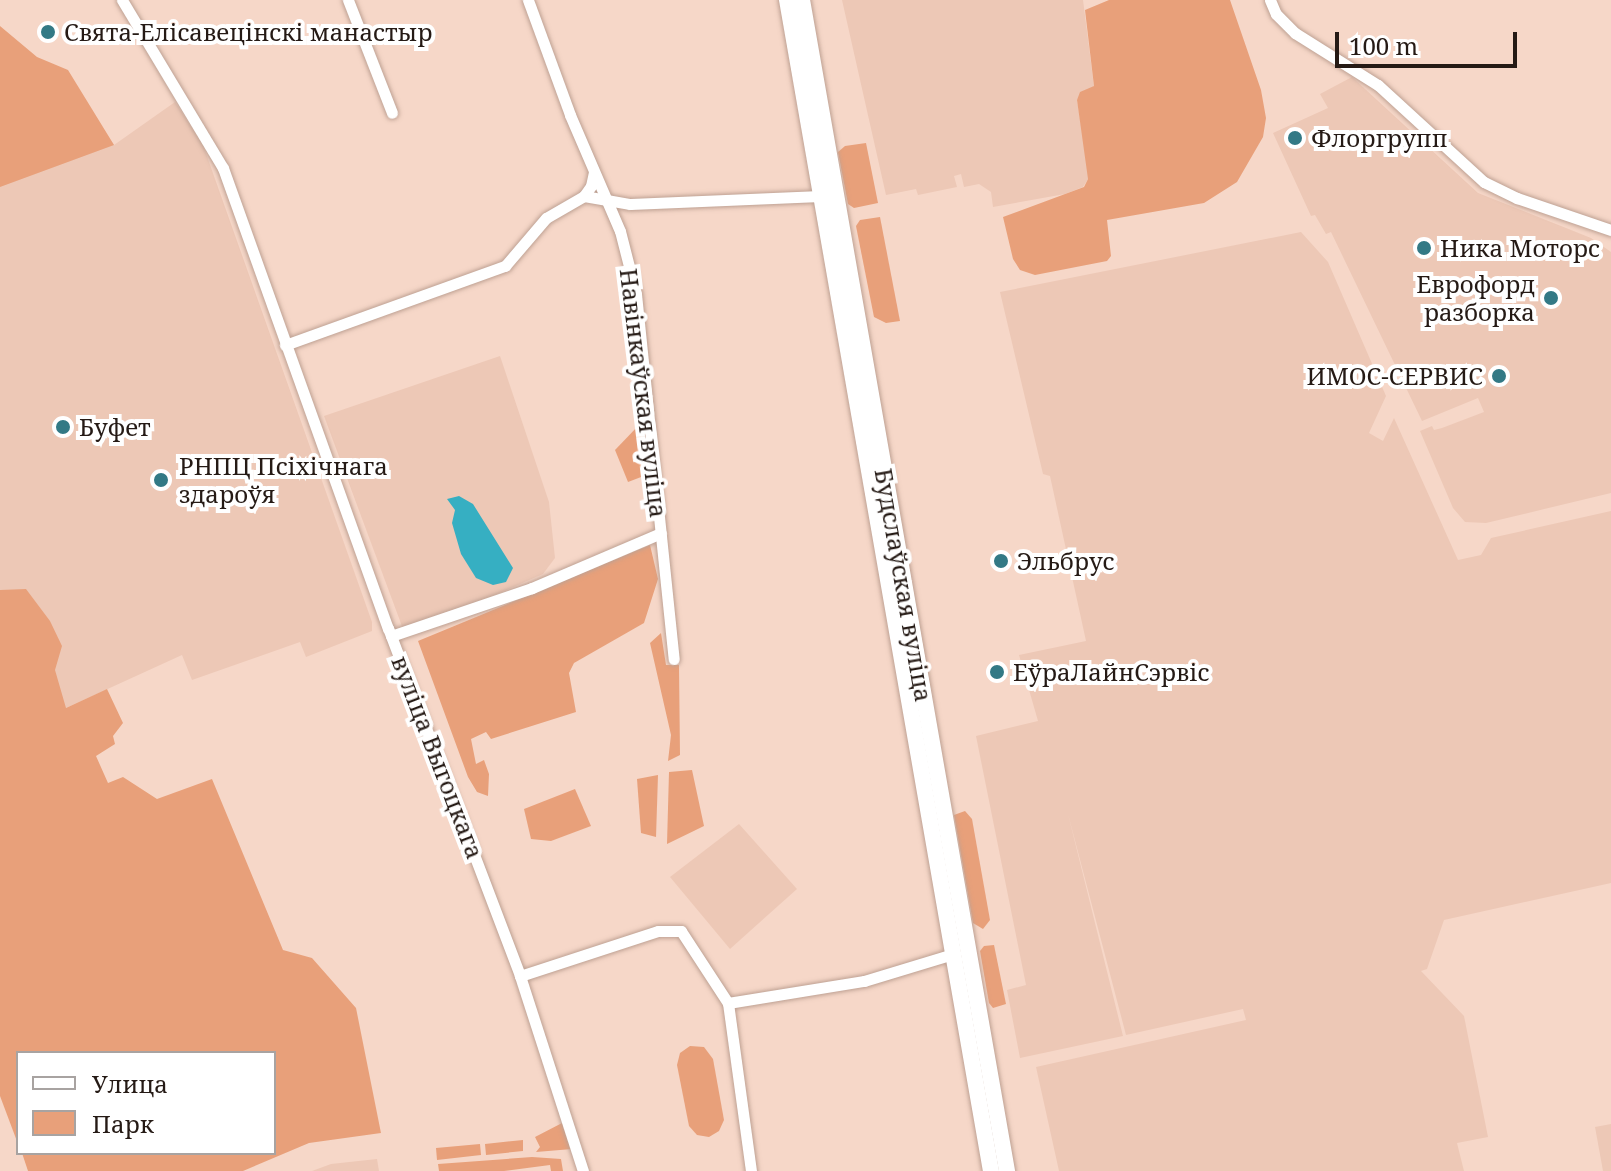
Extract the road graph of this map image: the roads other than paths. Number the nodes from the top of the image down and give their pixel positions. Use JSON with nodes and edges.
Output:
{"nodes":[{"id":1,"x":122,"y":0,"type":"edge"},
{"id":2,"x":348,"y":0,"type":"edge"},
{"id":3,"x":528,"y":0,"type":"edge"},
{"id":4,"x":787,"y":0,"type":"edge"},
{"id":5,"x":802,"y":0,"type":"edge"},
{"id":6,"x":1270,"y":0,"type":"edge"},
{"id":7,"x":392,"y":113,"type":"dead end"},
{"id":8,"x":594,"y":172,"type":"junction"},
{"id":9,"x":584,"y":196,"type":"junction"},
{"id":10,"x":821,"y":196,"type":"junction"},
{"id":11,"x":607,"y":201,"type":"junction"},
{"id":12,"x":630,"y":204,"type":"junction"},
{"id":13,"x":1611,"y":230,"type":"edge"},
{"id":14,"x":620,"y":231,"type":"junction"},
{"id":15,"x":285,"y":345,"type":"junction"},
{"id":16,"x":661,"y":533,"type":"junction"},
{"id":17,"x":391,"y":636,"type":"junction"},
{"id":18,"x":674,"y":659,"type":"dead end"},
{"id":19,"x":953,"y":954,"type":"junction"},
{"id":20,"x":520,"y":976,"type":"junction"},
{"id":21,"x":728,"y":1003,"type":"junction"},
{"id":22,"x":583,"y":1171,"type":"edge"},
{"id":23,"x":751,"y":1171,"type":"edge"},
{"id":24,"x":991,"y":1171,"type":"edge"},
{"id":25,"x":1007,"y":1171,"type":"edge"}],
"edges":[{"from":1,"to":15,"type":"street","name":"вуліца Выгоцкага"},
{"from":2,"to":7,"type":"street"},
{"from":3,"to":8,"type":"street","name":"Навінкаўская вуліца"},
{"from":4,"to":10,"type":"main road","name":"Будслаўская вуліца"},
{"from":5,"to":25,"type":"main road","name":"Будслаўская вуліца"},
{"from":6,"to":13,"type":"street"},
{"from":8,"to":9,"type":"street"},
{"from":8,"to":11,"type":"street","name":"Навінкаўская вуліца"},
{"from":9,"to":11,"type":"street"},
{"from":9,"to":15,"type":"street"},
{"from":10,"to":12,"type":"street"},
{"from":10,"to":19,"type":"main road","name":"Будслаўская вуліца"},
{"from":11,"to":12,"type":"street"},
{"from":11,"to":14,"type":"street","name":"Навінкаўская вуліца"},
{"from":12,"to":14,"type":"street"},
{"from":14,"to":16,"type":"street","name":"Навінкаўская вуліца"},
{"from":15,"to":17,"type":"street","name":"вуліца Выгоцкага"},
{"from":16,"to":17,"type":"street"},
{"from":16,"to":18,"type":"street","name":"Навінкаўская вуліца"},
{"from":17,"to":20,"type":"street","name":"вуліца Выгоцкага"},
{"from":19,"to":21,"type":"street"},
{"from":19,"to":24,"type":"main road","name":"Будслаўская вуліца"},
{"from":20,"to":21,"type":"street"},
{"from":20,"to":22,"type":"street","name":"вуліца Выгоцкага"},
{"from":21,"to":23,"type":"street"}]}
